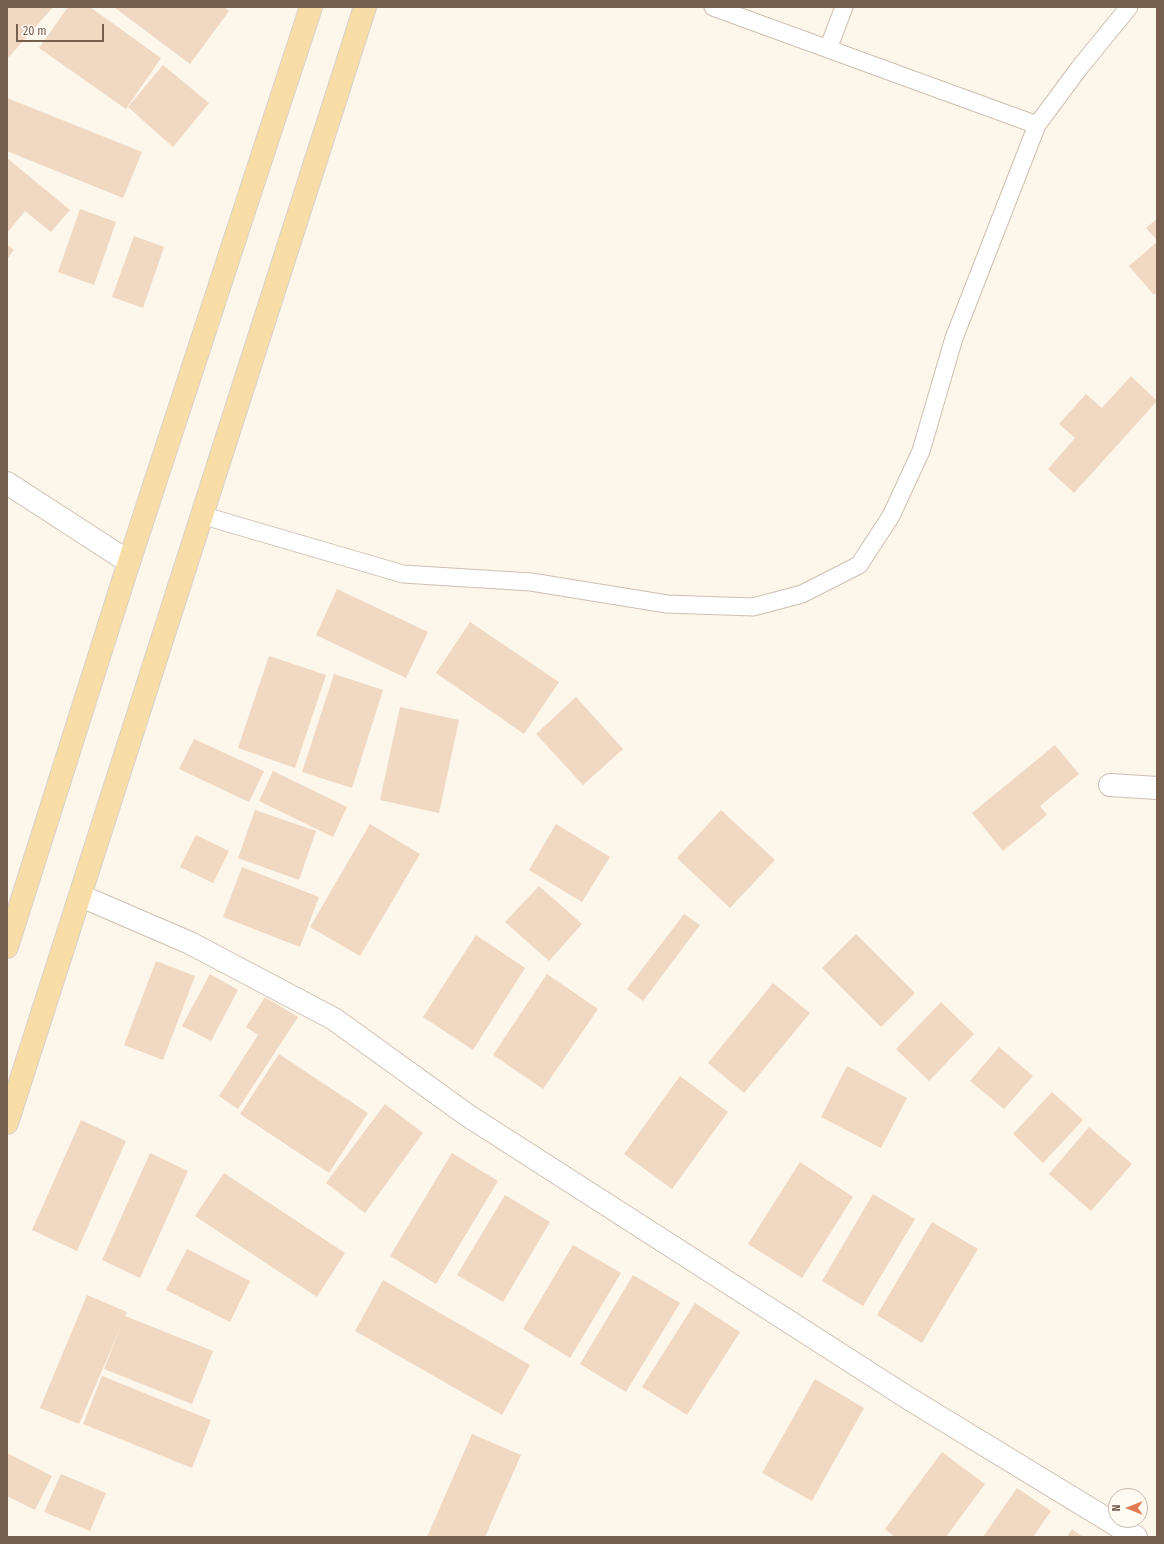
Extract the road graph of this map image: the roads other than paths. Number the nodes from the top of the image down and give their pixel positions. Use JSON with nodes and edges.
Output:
{"nodes":[{"id":1,"x":311,"y":7,"type":"edge"},
{"id":2,"x":365,"y":7,"type":"edge"},
{"id":3,"x":713,"y":7,"type":"edge"},
{"id":4,"x":844,"y":7,"type":"edge"},
{"id":5,"x":1129,"y":7,"type":"edge"},
{"id":6,"x":828,"y":49,"type":"junction"},
{"id":7,"x":1037,"y":125,"type":"junction"},
{"id":8,"x":7,"y":483,"type":"edge"},
{"id":9,"x":201,"y":515,"type":"junction"},
{"id":10,"x":130,"y":562,"type":"junction"},
{"id":11,"x":1110,"y":785,"type":"dead end"},
{"id":12,"x":1157,"y":788,"type":"edge"},
{"id":13,"x":81,"y":896,"type":"junction"},
{"id":14,"x":7,"y":947,"type":"edge"},
{"id":15,"x":7,"y":1122,"type":"edge"},
{"id":16,"x":1136,"y":1537,"type":"edge"}],
"edges":[{"from":1,"to":10,"type":"main road"},
{"from":2,"to":9,"type":"main road"},
{"from":3,"to":6,"type":"lane"},
{"from":4,"to":6,"type":"lane"},
{"from":5,"to":7,"type":"lane"},
{"from":6,"to":7,"type":"lane"},
{"from":7,"to":9,"type":"lane"},
{"from":8,"to":10,"type":"street"},
{"from":9,"to":13,"type":"main road"},
{"from":10,"to":14,"type":"main road"},
{"from":11,"to":12,"type":"street"},
{"from":13,"to":15,"type":"main road"},
{"from":13,"to":16,"type":"street"}]}
